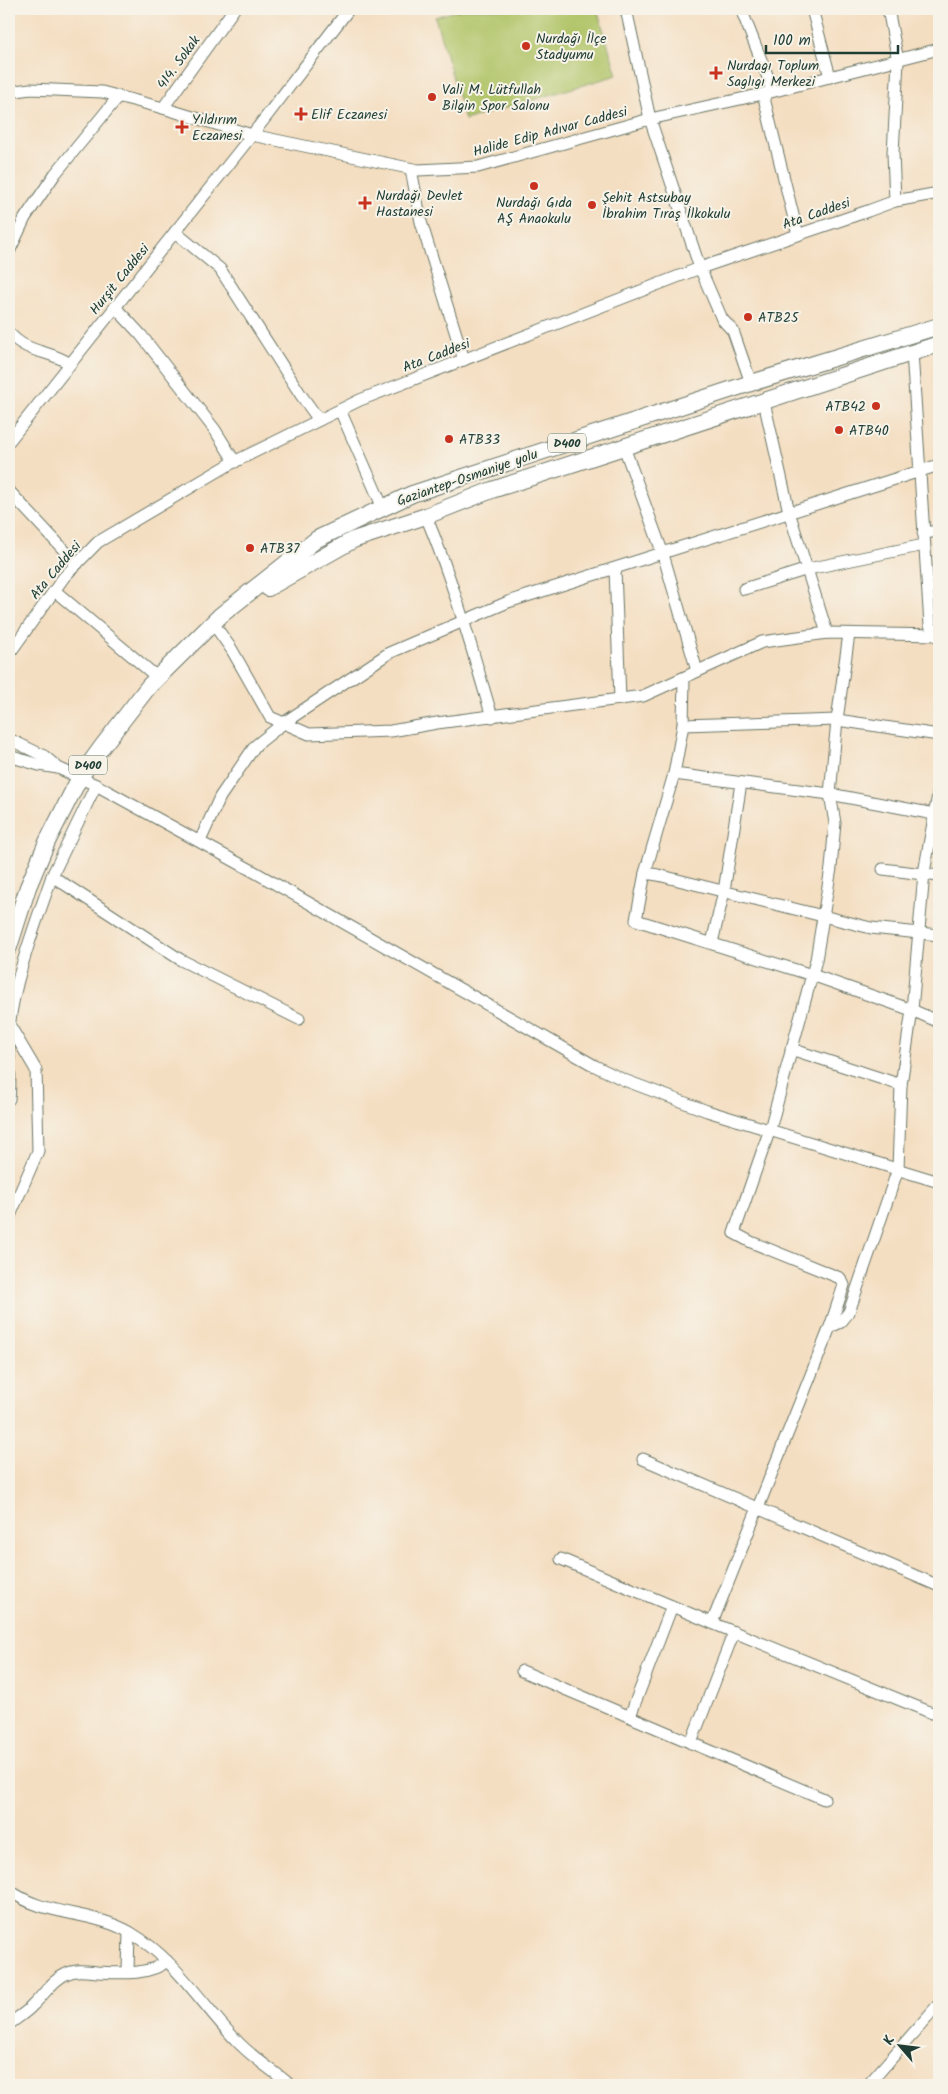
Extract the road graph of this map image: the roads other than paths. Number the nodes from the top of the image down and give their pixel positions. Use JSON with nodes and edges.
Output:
{"nodes":[{"id":1,"x":234,"y":9,"type":"edge"},
{"id":2,"x":349,"y":9,"type":"edge"},
{"id":3,"x":626,"y":9,"type":"edge"},
{"id":4,"x":741,"y":9,"type":"edge"},
{"id":5,"x":812,"y":9,"type":"edge"},
{"id":6,"x":888,"y":9,"type":"edge"},
{"id":7,"x":939,"y":49,"type":"edge"},
{"id":8,"x":898,"y":61,"type":"junction"},
{"id":9,"x":830,"y":77,"type":"junction"},
{"id":10,"x":9,"y":92,"type":"edge"},
{"id":11,"x":767,"y":92,"type":"junction"},
{"id":12,"x":118,"y":97,"type":"junction"},
{"id":13,"x":163,"y":108,"type":"junction"},
{"id":14,"x":650,"y":119,"type":"junction"},
{"id":15,"x":252,"y":135,"type":"junction"},
{"id":16,"x":411,"y":169,"type":"junction"},
{"id":17,"x":939,"y":193,"type":"edge"},
{"id":18,"x":895,"y":201,"type":"junction"},
{"id":19,"x":175,"y":232,"type":"junction"},
{"id":20,"x":798,"y":235,"type":"junction"},
{"id":21,"x":9,"y":252,"type":"edge"},
{"id":22,"x":700,"y":268,"type":"junction"},
{"id":23,"x":115,"y":307,"type":"junction"},
{"id":24,"x":939,"y":326,"type":"edge"},
{"id":25,"x":9,"y":333,"type":"edge"},
{"id":26,"x":939,"y":344,"type":"edge"},
{"id":27,"x":912,"y":352,"type":"junction"},
{"id":28,"x":464,"y":360,"type":"junction"},
{"id":29,"x":70,"y":364,"type":"junction"},
{"id":30,"x":751,"y":383,"type":"junction"},
{"id":31,"x":764,"y":402,"type":"junction"},
{"id":32,"x":340,"y":410,"type":"junction"},
{"id":33,"x":319,"y":420,"type":"junction"},
{"id":34,"x":9,"y":441,"type":"edge"},
{"id":35,"x":624,"y":447,"type":"junction"},
{"id":36,"x":235,"y":462,"type":"junction"},
{"id":37,"x":939,"y":465,"type":"edge"},
{"id":38,"x":920,"y":471,"type":"junction"},
{"id":39,"x":9,"y":491,"type":"edge"},
{"id":40,"x":383,"y":508,"type":"junction"},
{"id":41,"x":790,"y":512,"type":"junction"},
{"id":42,"x":426,"y":516,"type":"junction"},
{"id":43,"x":939,"y":532,"type":"edge"},
{"id":44,"x":923,"y":533,"type":"junction"},
{"id":45,"x":924,"y":545,"type":"junction"},
{"id":46,"x":663,"y":554,"type":"junction"},
{"id":47,"x":77,"y":564,"type":"junction"},
{"id":48,"x":615,"y":569,"type":"junction"},
{"id":49,"x":808,"y":569,"type":"junction"},
{"id":50,"x":744,"y":589,"type":"dead end"},
{"id":51,"x":54,"y":591,"type":"junction"},
{"id":52,"x":217,"y":619,"type":"junction"},
{"id":53,"x":464,"y":621,"type":"junction"},
{"id":54,"x":827,"y":633,"type":"junction"},
{"id":55,"x":848,"y":634,"type":"junction"},
{"id":56,"x":939,"y":636,"type":"edge"},
{"id":57,"x":9,"y":654,"type":"edge"},
{"id":58,"x":697,"y":671,"type":"junction"},
{"id":59,"x":158,"y":678,"type":"junction"},
{"id":60,"x":684,"y":678,"type":"junction"},
{"id":61,"x":620,"y":699,"type":"junction"},
{"id":62,"x":492,"y":717,"type":"junction"},
{"id":63,"x":837,"y":720,"type":"junction"},
{"id":64,"x":285,"y":722,"type":"junction"},
{"id":65,"x":683,"y":725,"type":"junction"},
{"id":66,"x":939,"y":735,"type":"edge"},
{"id":67,"x":9,"y":739,"type":"edge"},
{"id":68,"x":9,"y":756,"type":"edge"},
{"id":69,"x":58,"y":768,"type":"junction"},
{"id":70,"x":674,"y":774,"type":"junction"},
{"id":71,"x":80,"y":777,"type":"junction"},
{"id":72,"x":741,"y":783,"type":"junction"},
{"id":73,"x":96,"y":785,"type":"junction"},
{"id":74,"x":939,"y":789,"type":"edge"},
{"id":75,"x":830,"y":794,"type":"junction"},
{"id":76,"x":937,"y":814,"type":"edge"},
{"id":77,"x":200,"y":842,"type":"junction"},
{"id":78,"x":883,"y":869,"type":"dead end"},
{"id":79,"x":645,"y":873,"type":"junction"},
{"id":80,"x":924,"y":873,"type":"junction"},
{"id":81,"x":52,"y":876,"type":"junction"},
{"id":82,"x":939,"y":876,"type":"edge"},
{"id":83,"x":724,"y":892,"type":"junction"},
{"id":84,"x":824,"y":917,"type":"junction"},
{"id":85,"x":919,"y":932,"type":"junction"},
{"id":86,"x":939,"y":935,"type":"edge"},
{"id":87,"x":712,"y":943,"type":"junction"},
{"id":88,"x":9,"y":947,"type":"edge"},
{"id":89,"x":812,"y":975,"type":"junction"},
{"id":90,"x":912,"y":1010,"type":"junction"},
{"id":91,"x":299,"y":1019,"type":"dead end"},
{"id":92,"x":939,"y":1022,"type":"edge"},
{"id":93,"x":10,"y":1026,"type":"edge"},
{"id":94,"x":791,"y":1049,"type":"junction"},
{"id":95,"x":901,"y":1086,"type":"junction"},
{"id":96,"x":9,"y":1099,"type":"edge"},
{"id":97,"x":770,"y":1129,"type":"junction"},
{"id":98,"x":898,"y":1169,"type":"junction"},
{"id":99,"x":939,"y":1182,"type":"edge"},
{"id":100,"x":9,"y":1218,"type":"edge"},
{"id":101,"x":830,"y":1327,"type":"junction"},
{"id":102,"x":643,"y":1460,"type":"dead end"},
{"id":103,"x":759,"y":1508,"type":"junction"},
{"id":104,"x":560,"y":1559,"type":"dead end"},
{"id":105,"x":939,"y":1586,"type":"edge"},
{"id":106,"x":672,"y":1606,"type":"junction"},
{"id":107,"x":712,"y":1623,"type":"junction"},
{"id":108,"x":734,"y":1632,"type":"junction"},
{"id":109,"x":522,"y":1671,"type":"dead end"},
{"id":110,"x":932,"y":1713,"type":"dead end"},
{"id":111,"x":630,"y":1716,"type":"junction"},
{"id":112,"x":691,"y":1743,"type":"junction"},
{"id":113,"x":824,"y":1799,"type":"dead end"},
{"id":114,"x":9,"y":1890,"type":"edge"},
{"id":115,"x":129,"y":1932,"type":"junction"},
{"id":116,"x":167,"y":1961,"type":"junction"},
{"id":117,"x":128,"y":1971,"type":"junction"},
{"id":118,"x":939,"y":2004,"type":"edge"},
{"id":119,"x":9,"y":2024,"type":"edge"},
{"id":120,"x":290,"y":2085,"type":"edge"},
{"id":121,"x":868,"y":2085,"type":"edge"}],
"edges":[{"from":1,"to":13,"type":"street","name":"414. Sokak"},
{"from":2,"to":15,"type":"street","name":"Hurşit Caddesi"},
{"from":3,"to":14,"type":"street"},
{"from":4,"to":11,"type":"street"},
{"from":5,"to":9,"type":"street"},
{"from":6,"to":8,"type":"street"},
{"from":7,"to":8,"type":"street","name":"Halide Edip Adıvar Caddesi"},
{"from":8,"to":9,"type":"street","name":"Halide Edip Adıvar Caddesi"},
{"from":8,"to":18,"type":"street"},
{"from":9,"to":11,"type":"street","name":"Halide Edip Adıvar Caddesi"},
{"from":10,"to":12,"type":"street","name":"Halide Edip Adıvar Caddesi"},
{"from":11,"to":14,"type":"street","name":"Halide Edip Adıvar Caddesi"},
{"from":11,"to":20,"type":"street"},
{"from":12,"to":13,"type":"street","name":"Halide Edip Adıvar Caddesi"},
{"from":12,"to":21,"type":"street"},
{"from":13,"to":15,"type":"street","name":"Halide Edip Adıvar Caddesi"},
{"from":14,"to":16,"type":"street","name":"Halide Edip Adıvar Caddesi"},
{"from":14,"to":22,"type":"street"},
{"from":15,"to":16,"type":"street","name":"Halide Edip Adıvar Caddesi"},
{"from":15,"to":19,"type":"street","name":"Hurşit Caddesi"},
{"from":16,"to":28,"type":"street"},
{"from":17,"to":18,"type":"street","name":"Ata Caddesi"},
{"from":18,"to":20,"type":"street","name":"Ata Caddesi"},
{"from":19,"to":23,"type":"street","name":"Hurşit Caddesi"},
{"from":19,"to":33,"type":"street"},
{"from":20,"to":22,"type":"street","name":"Ata Caddesi"},
{"from":22,"to":28,"type":"street","name":"Ata Caddesi"},
{"from":22,"to":30,"type":"street"},
{"from":23,"to":29,"type":"street","name":"Hurşit Caddesi"},
{"from":23,"to":36,"type":"street"},
{"from":24,"to":30,"type":"highway","name":"Gaziantep-Osmaniye yolu","number":"D400"},
{"from":25,"to":29,"type":"street"},
{"from":26,"to":27,"type":"highway","name":"Gaziantep-Osmaniye yolu","number":"D400"},
{"from":27,"to":31,"type":"highway","name":"Gaziantep-Osmaniye yolu","number":"D400"},
{"from":27,"to":38,"type":"street"},
{"from":28,"to":32,"type":"street","name":"Ata Caddesi"},
{"from":29,"to":34,"type":"street","name":"Hurşit Caddesi"},
{"from":30,"to":40,"type":"highway","name":"Gaziantep-Osmaniye yolu","number":"D400"},
{"from":31,"to":35,"type":"highway","name":"Gaziantep-Osmaniye yolu","number":"D400"},
{"from":31,"to":41,"type":"street"},
{"from":32,"to":33,"type":"street","name":"Ata Caddesi"},
{"from":32,"to":40,"type":"street"},
{"from":33,"to":36,"type":"street","name":"Ata Caddesi"},
{"from":35,"to":42,"type":"highway","name":"Gaziantep-Osmaniye yolu","number":"D400"},
{"from":35,"to":46,"type":"street"},
{"from":36,"to":47,"type":"street","name":"Ata Caddesi"},
{"from":37,"to":38,"type":"street"},
{"from":38,"to":41,"type":"street"},
{"from":38,"to":44,"type":"street"},
{"from":39,"to":47,"type":"street"},
{"from":40,"to":52,"type":"highway","name":"Gaziantep-Osmaniye yolu","number":"D400"},
{"from":41,"to":46,"type":"street"},
{"from":41,"to":49,"type":"street"},
{"from":42,"to":52,"type":"highway","name":"Gaziantep-Osmaniye yolu","number":"D400"},
{"from":42,"to":53,"type":"street"},
{"from":43,"to":44,"type":"street"},
{"from":44,"to":45,"type":"street"},
{"from":45,"to":49,"type":"street"},
{"from":45,"to":56,"type":"street"},
{"from":46,"to":48,"type":"street"},
{"from":46,"to":58,"type":"street"},
{"from":47,"to":51,"type":"street","name":"Ata Caddesi"},
{"from":48,"to":53,"type":"street"},
{"from":48,"to":61,"type":"street"},
{"from":49,"to":50,"type":"street"},
{"from":49,"to":54,"type":"street"},
{"from":51,"to":57,"type":"street","name":"Ata Caddesi"},
{"from":51,"to":59,"type":"street"},
{"from":52,"to":59,"type":"highway","name":"Gaziantep-Osmaniye yolu","number":"D400"},
{"from":52,"to":64,"type":"street"},
{"from":53,"to":62,"type":"street"},
{"from":53,"to":64,"type":"street"},
{"from":54,"to":55,"type":"street"},
{"from":54,"to":58,"type":"street"},
{"from":55,"to":56,"type":"street"},
{"from":55,"to":63,"type":"street"},
{"from":58,"to":60,"type":"street"},
{"from":59,"to":71,"type":"highway","name":"Gaziantep-Osmaniye yolu","number":"D400"},
{"from":60,"to":61,"type":"street"},
{"from":60,"to":65,"type":"street"},
{"from":61,"to":62,"type":"street"},
{"from":62,"to":64,"type":"street"},
{"from":63,"to":65,"type":"street"},
{"from":63,"to":66,"type":"street"},
{"from":63,"to":75,"type":"street"},
{"from":64,"to":77,"type":"street"},
{"from":65,"to":70,"type":"street"},
{"from":67,"to":69,"type":"street"},
{"from":68,"to":69,"type":"street"},
{"from":69,"to":71,"type":"street"},
{"from":70,"to":72,"type":"street"},
{"from":70,"to":79,"type":"street"},
{"from":71,"to":73,"type":"street"},
{"from":71,"to":88,"type":"highway","name":"Gaziantep-Osmaniye yolu","number":"D400"},
{"from":72,"to":75,"type":"street"},
{"from":72,"to":83,"type":"street"},
{"from":73,"to":77,"type":"street"},
{"from":73,"to":81,"type":"street"},
{"from":74,"to":76,"type":"street"},
{"from":75,"to":76,"type":"street"},
{"from":75,"to":84,"type":"street"},
{"from":76,"to":80,"type":"street"},
{"from":77,"to":97,"type":"street"},
{"from":78,"to":80,"type":"street"},
{"from":79,"to":83,"type":"street"},
{"from":79,"to":87,"type":"street"},
{"from":80,"to":82,"type":"street"},
{"from":80,"to":85,"type":"street"},
{"from":81,"to":91,"type":"street"},
{"from":81,"to":93,"type":"street"},
{"from":83,"to":84,"type":"street"},
{"from":83,"to":87,"type":"street"},
{"from":84,"to":85,"type":"street"},
{"from":84,"to":89,"type":"street"},
{"from":85,"to":86,"type":"street"},
{"from":85,"to":90,"type":"street"},
{"from":87,"to":89,"type":"street"},
{"from":89,"to":90,"type":"street"},
{"from":89,"to":94,"type":"street"},
{"from":90,"to":92,"type":"street"},
{"from":90,"to":95,"type":"street"},
{"from":93,"to":96,"type":"street"},
{"from":93,"to":100,"type":"street"},
{"from":94,"to":95,"type":"street"},
{"from":94,"to":97,"type":"street"},
{"from":95,"to":98,"type":"street"},
{"from":97,"to":98,"type":"street"},
{"from":97,"to":101,"type":"street"},
{"from":98,"to":99,"type":"street"},
{"from":98,"to":101,"type":"street"},
{"from":101,"to":103,"type":"street"},
{"from":102,"to":103,"type":"street"},
{"from":103,"to":105,"type":"street"},
{"from":103,"to":107,"type":"street"},
{"from":104,"to":106,"type":"street"},
{"from":106,"to":107,"type":"street"},
{"from":106,"to":111,"type":"street"},
{"from":107,"to":108,"type":"street"},
{"from":108,"to":110,"type":"street"},
{"from":108,"to":112,"type":"street"},
{"from":109,"to":111,"type":"street"},
{"from":111,"to":112,"type":"street"},
{"from":112,"to":113,"type":"street"},
{"from":114,"to":115,"type":"street"},
{"from":115,"to":116,"type":"street"},
{"from":115,"to":117,"type":"street"},
{"from":116,"to":117,"type":"street"},
{"from":116,"to":120,"type":"street"},
{"from":117,"to":119,"type":"street"},
{"from":118,"to":121,"type":"street"}]}
